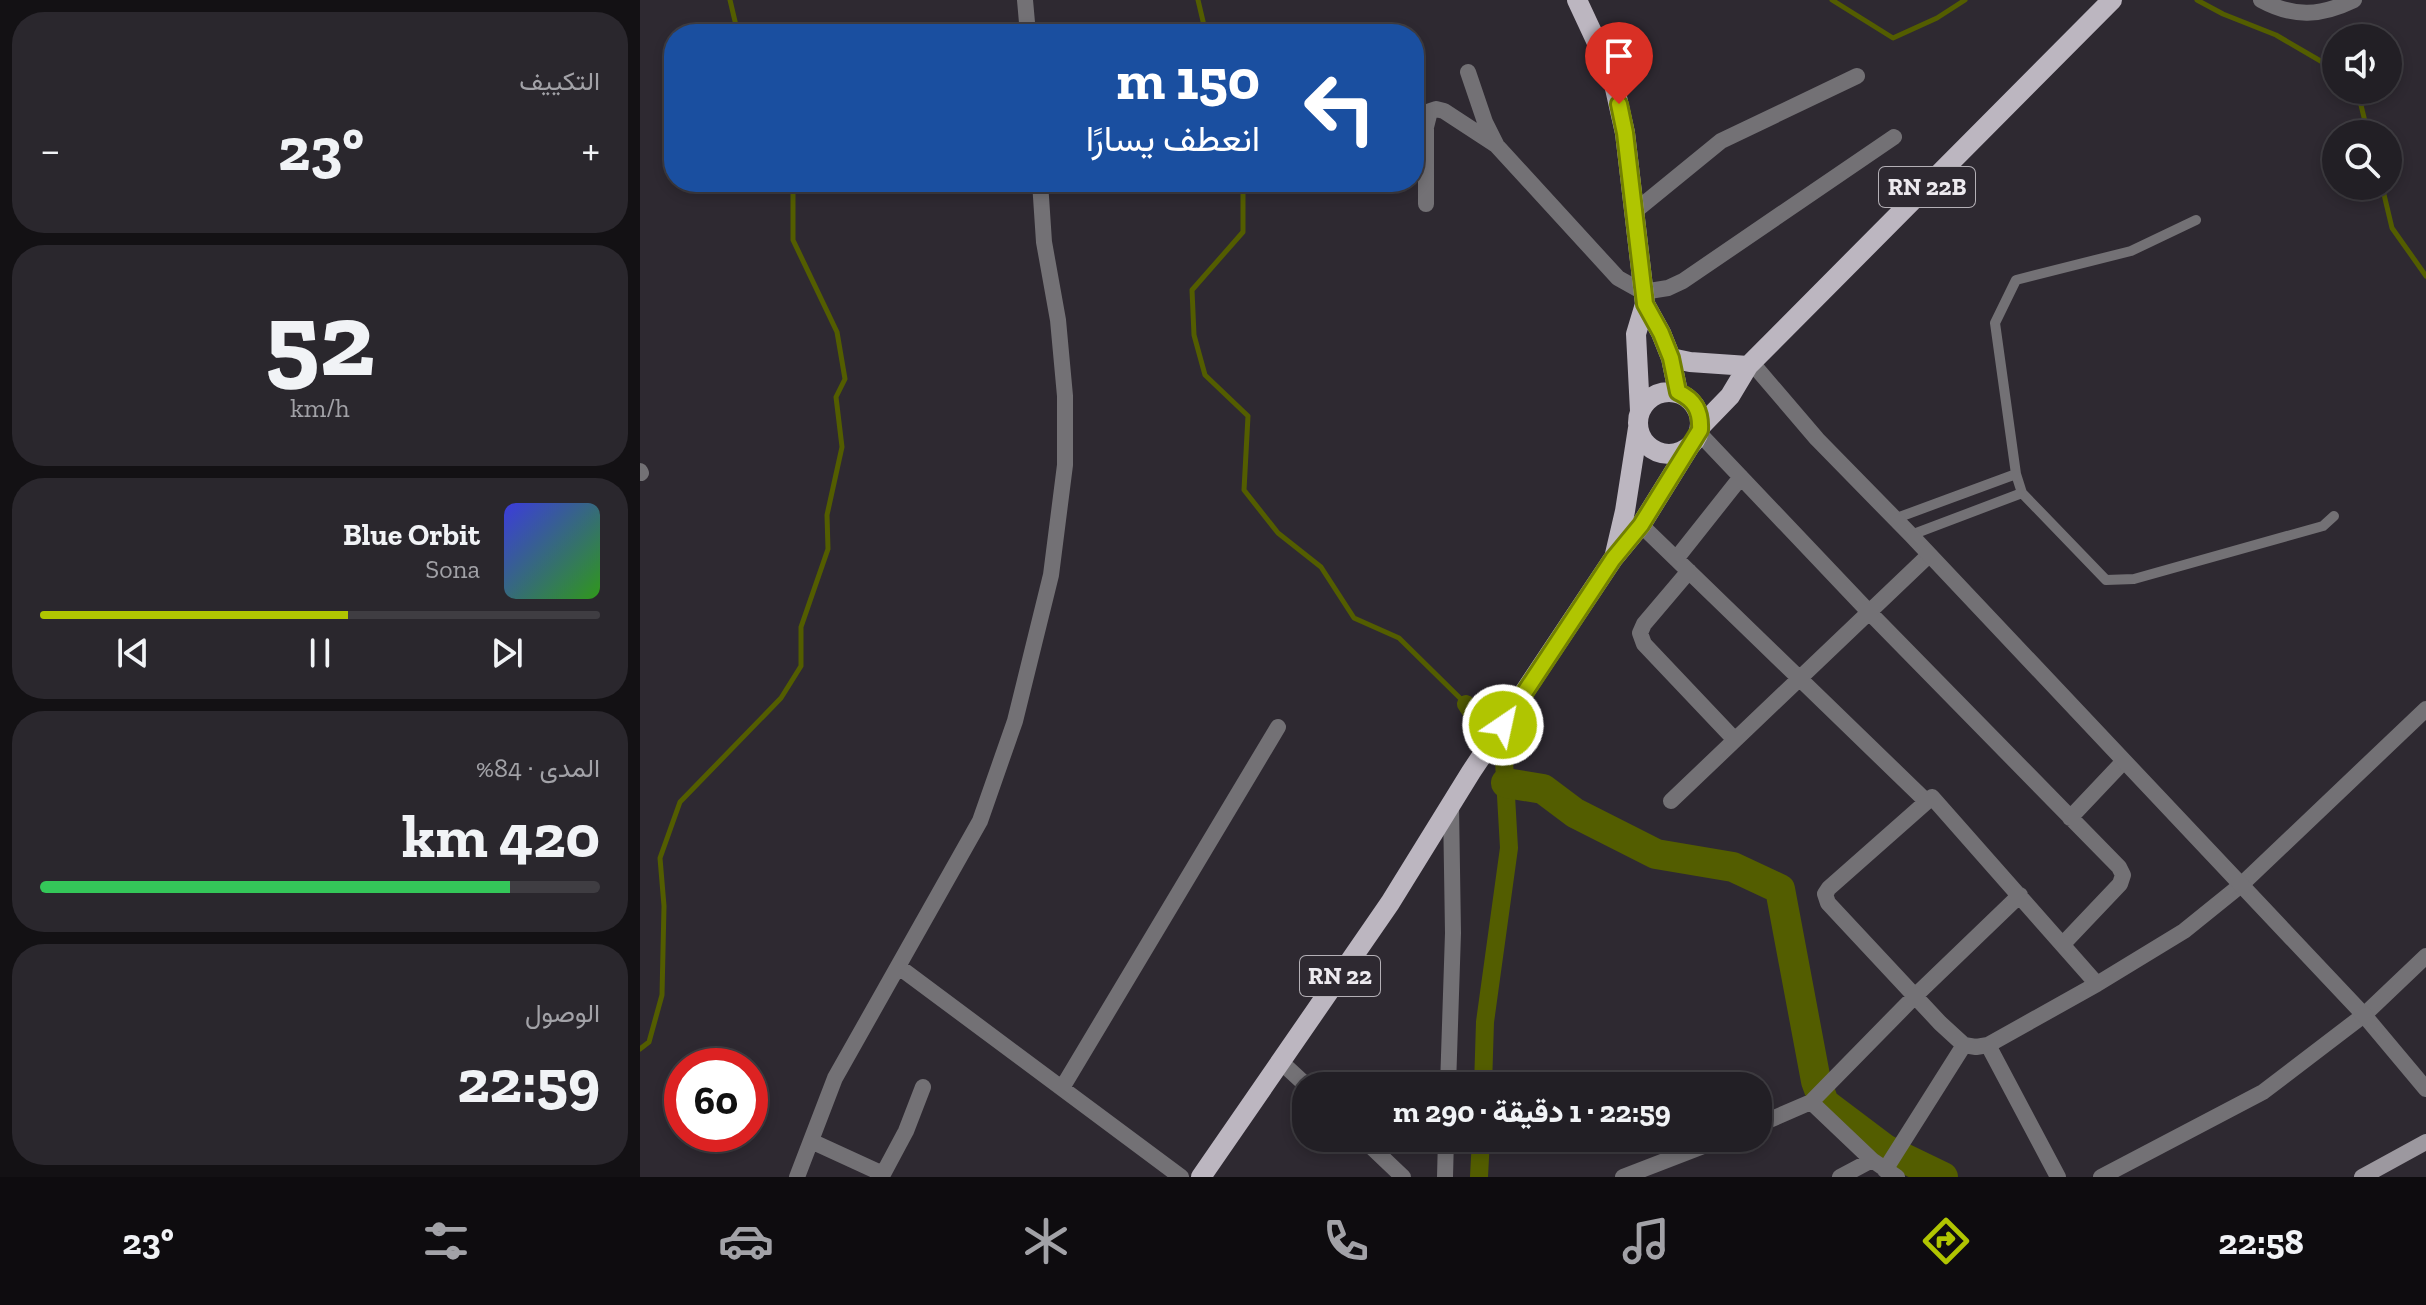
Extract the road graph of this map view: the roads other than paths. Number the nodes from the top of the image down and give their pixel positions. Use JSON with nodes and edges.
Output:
{"nodes":[{"id":1,"x":1025,"y":0,"type":"edge"},
{"id":2,"x":1577,"y":0,"type":"edge"},
{"id":3,"x":2261,"y":0,"type":"edge"},
{"id":4,"x":2354,"y":0,"type":"edge"},
{"id":5,"x":2108,"y":3,"type":"edge"},
{"id":6,"x":1027,"y":24,"type":"edge"},
{"id":7,"x":1468,"y":72,"type":"dead end"},
{"id":8,"x":1857,"y":76,"type":"dead end"},
{"id":9,"x":1894,"y":137,"type":"dead end"},
{"id":10,"x":1497,"y":146,"type":"junction"},
{"id":11,"x":1041,"y":192,"type":"edge"},
{"id":12,"x":1426,"y":204,"type":"dead end"},
{"id":13,"x":1634,"y":212,"type":"junction"},
{"id":14,"x":2196,"y":220,"type":"dead end"},
{"id":15,"x":1644,"y":298,"type":"junction"},
{"id":16,"x":1671,"y":358,"type":"junction"},
{"id":17,"x":1750,"y":364,"type":"junction"},
{"id":18,"x":1679,"y":393,"type":"junction"},
{"id":19,"x":1639,"y":419,"type":"junction"},
{"id":20,"x":1697,"y":435,"type":"junction"},
{"id":21,"x":2016,"y":474,"type":"junction"},
{"id":22,"x":1741,"y":477,"type":"junction"},
{"id":23,"x":2022,"y":493,"type":"junction"},
{"id":24,"x":2334,"y":516,"type":"dead end"},
{"id":25,"x":1894,"y":519,"type":"junction"},
{"id":26,"x":1641,"y":525,"type":"junction"},
{"id":27,"x":1911,"y":535,"type":"junction"},
{"id":28,"x":1929,"y":555,"type":"junction"},
{"id":29,"x":1613,"y":559,"type":"junction"},
{"id":30,"x":1676,"y":559,"type":"junction"},
{"id":31,"x":1689,"y":571,"type":"junction"},
{"id":32,"x":1869,"y":612,"type":"junction"},
{"id":33,"x":1802,"y":678,"type":"junction"},
{"id":34,"x":2426,"y":709,"type":"edge"},
{"id":35,"x":1278,"y":727,"type":"dead end"},
{"id":36,"x":1735,"y":740,"type":"junction"},
{"id":37,"x":2123,"y":762,"type":"junction"},
{"id":38,"x":1671,"y":801,"type":"dead end"},
{"id":39,"x":1926,"y":801,"type":"junction"},
{"id":40,"x":1451,"y":806,"type":"junction"},
{"id":41,"x":2070,"y":818,"type":"junction"},
{"id":42,"x":2241,"y":885,"type":"junction"},
{"id":43,"x":2020,"y":895,"type":"junction"},
{"id":44,"x":2063,"y":944,"type":"junction"},
{"id":45,"x":2426,"y":956,"type":"edge"},
{"id":46,"x":899,"y":967,"type":"junction"},
{"id":47,"x":2097,"y":984,"type":"junction"},
{"id":48,"x":1915,"y":996,"type":"junction"},
{"id":49,"x":2364,"y":1015,"type":"junction"},
{"id":50,"x":1964,"y":1045,"type":"junction"},
{"id":51,"x":1988,"y":1045,"type":"junction"},
{"id":52,"x":1281,"y":1062,"type":"junction"},
{"id":53,"x":1292,"y":1072,"type":"edge"},
{"id":54,"x":1448,"y":1072,"type":"edge"},
{"id":55,"x":923,"y":1087,"type":"dead end"},
{"id":56,"x":1062,"y":1088,"type":"junction"},
{"id":57,"x":2426,"y":1089,"type":"edge"},
{"id":58,"x":1817,"y":1096,"type":"junction"},
{"id":59,"x":1772,"y":1118,"type":"edge"},
{"id":60,"x":811,"y":1141,"type":"junction"},
{"id":61,"x":2426,"y":1142,"type":"edge"},
{"id":62,"x":1377,"y":1152,"type":"edge"},
{"id":63,"x":1446,"y":1152,"type":"edge"},
{"id":64,"x":1688,"y":1152,"type":"edge"},
{"id":65,"x":1889,"y":1163,"type":"edge"},
{"id":66,"x":883,"y":1176,"type":"edge"},
{"id":67,"x":797,"y":1177,"type":"edge"},
{"id":68,"x":1181,"y":1177,"type":"edge"},
{"id":69,"x":1201,"y":1177,"type":"edge"},
{"id":70,"x":1403,"y":1177,"type":"edge"},
{"id":71,"x":1445,"y":1177,"type":"edge"},
{"id":72,"x":1623,"y":1177,"type":"edge"},
{"id":73,"x":1840,"y":1177,"type":"edge"},
{"id":74,"x":2058,"y":1177,"type":"edge"},
{"id":75,"x":2101,"y":1177,"type":"edge"},
{"id":76,"x":2362,"y":1177,"type":"edge"}],
"edges":[{"from":1,"to":6,"type":"street"},
{"from":2,"to":13,"type":"main road","number":"RN 22"},
{"from":3,"to":4,"type":"street"},
{"from":5,"to":17,"type":"main road","number":"RN 22B"},
{"from":7,"to":10,"type":"street"},
{"from":8,"to":13,"type":"street"},
{"from":9,"to":15,"type":"street"},
{"from":10,"to":12,"type":"street"},
{"from":10,"to":15,"type":"street"},
{"from":11,"to":46,"type":"street"},
{"from":13,"to":15,"type":"main road","number":"RN 22"},
{"from":14,"to":21,"type":"lane"},
{"from":15,"to":16,"type":"main road","number":"RN 22"},
{"from":15,"to":19,"type":"main road","number":"RN 22"},
{"from":16,"to":17,"type":"main road"},
{"from":16,"to":18,"type":"main road","number":"RN 22"},
{"from":17,"to":18,"type":"main road"},
{"from":17,"to":20,"type":"main road","number":"RN 22B"},
{"from":17,"to":25,"type":"street"},
{"from":18,"to":19,"type":"main road"},
{"from":18,"to":20,"type":"main road"},
{"from":19,"to":20,"type":"main road"},
{"from":19,"to":29,"type":"main road","number":"RN 22"},
{"from":20,"to":22,"type":"street"},
{"from":20,"to":26,"type":"main road","number":"RN 22"},
{"from":21,"to":23,"type":"lane"},
{"from":21,"to":25,"type":"lane"},
{"from":22,"to":30,"type":"street"},
{"from":22,"to":32,"type":"street"},
{"from":23,"to":24,"type":"lane"},
{"from":23,"to":27,"type":"lane"},
{"from":25,"to":27,"type":"street"},
{"from":26,"to":29,"type":"main road","number":"RN 22"},
{"from":26,"to":30,"type":"street"},
{"from":27,"to":28,"type":"street"},
{"from":28,"to":32,"type":"street"},
{"from":28,"to":37,"type":"street"},
{"from":29,"to":40,"type":"main road","number":"RN 22"},
{"from":30,"to":31,"type":"street"},
{"from":31,"to":33,"type":"street"},
{"from":31,"to":36,"type":"street"},
{"from":32,"to":33,"type":"street"},
{"from":32,"to":41,"type":"street"},
{"from":33,"to":36,"type":"street"},
{"from":33,"to":39,"type":"street"},
{"from":34,"to":42,"type":"street"},
{"from":35,"to":56,"type":"street"},
{"from":36,"to":38,"type":"street"},
{"from":37,"to":41,"type":"street"},
{"from":37,"to":42,"type":"street"},
{"from":39,"to":43,"type":"street"},
{"from":39,"to":48,"type":"street"},
{"from":40,"to":52,"type":"main road","number":"RN 22"},
{"from":40,"to":54,"type":"street"},
{"from":41,"to":44,"type":"street"},
{"from":42,"to":47,"type":"street"},
{"from":42,"to":49,"type":"street"},
{"from":43,"to":44,"type":"street"},
{"from":43,"to":48,"type":"street"},
{"from":44,"to":47,"type":"street"},
{"from":45,"to":49,"type":"street"},
{"from":46,"to":56,"type":"street"},
{"from":46,"to":60,"type":"street"},
{"from":47,"to":51,"type":"street"},
{"from":48,"to":50,"type":"street"},
{"from":48,"to":58,"type":"street"},
{"from":49,"to":57,"type":"street"},
{"from":49,"to":75,"type":"street"},
{"from":50,"to":51,"type":"street"},
{"from":50,"to":65,"type":"street"},
{"from":51,"to":74,"type":"street"},
{"from":52,"to":53,"type":"street"},
{"from":52,"to":69,"type":"main road","number":"RN 22"},
{"from":55,"to":66,"type":"street"},
{"from":56,"to":68,"type":"street"},
{"from":58,"to":59,"type":"street"},
{"from":58,"to":65,"type":"street"},
{"from":60,"to":66,"type":"street"},
{"from":60,"to":67,"type":"street"},
{"from":61,"to":76,"type":"main road"},
{"from":62,"to":70,"type":"street"},
{"from":63,"to":71,"type":"street"},
{"from":64,"to":72,"type":"street"},
{"from":65,"to":73,"type":"street"}]}
